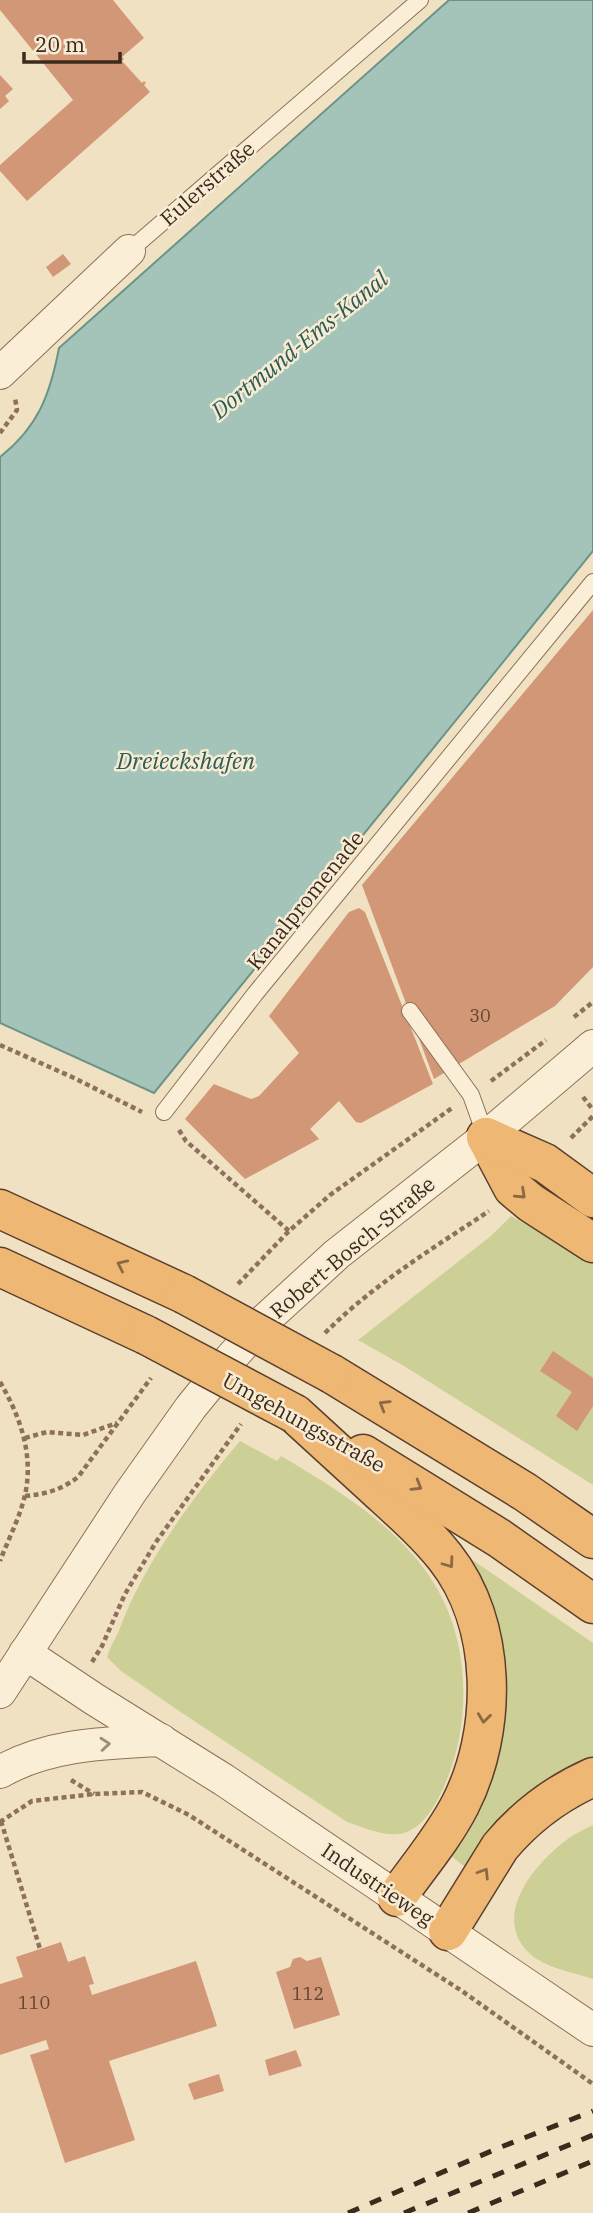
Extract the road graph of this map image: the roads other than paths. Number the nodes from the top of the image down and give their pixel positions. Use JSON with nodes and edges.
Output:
{"nodes":[{"id":1,"x":420,"y":0,"type":"edge"},
{"id":2,"x":129,"y":251,"type":"joint"},
{"id":3,"x":0,"y":373,"type":"edge"},
{"id":4,"x":593,"y":582,"type":"edge"},
{"id":5,"x":410,"y":1011,"type":"dead end"},
{"id":6,"x":593,"y":1046,"type":"edge"},
{"id":7,"x":164,"y":1112,"type":"road end"},
{"id":8,"x":486,"y":1137,"type":"junction"},
{"id":9,"x":593,"y":1198,"type":"edge"},
{"id":10,"x":0,"y":1209,"type":"edge"},
{"id":11,"x":593,"y":1243,"type":"edge"},
{"id":12,"x":0,"y":1267,"type":"edge"},
{"id":13,"x":295,"y":1414,"type":"junction"},
{"id":14,"x":525,"y":1492,"type":"junction"},
{"id":15,"x":593,"y":1513,"type":"edge"},
{"id":16,"x":593,"y":1539,"type":"edge"},
{"id":17,"x":593,"y":1604,"type":"edge"},
{"id":18,"x":25,"y":1653,"type":"junction"},
{"id":19,"x":0,"y":1692,"type":"edge"},
{"id":20,"x":161,"y":1741,"type":"junction"},
{"id":21,"x":0,"y":1772,"type":"edge"},
{"id":22,"x":593,"y":1777,"type":"edge"},
{"id":23,"x":397,"y":1897,"type":"junction"},
{"id":24,"x":448,"y":1931,"type":"junction"},
{"id":25,"x":593,"y":2030,"type":"edge"}],
"edges":[{"from":1,"to":2,"type":"lane","name":"Eulerstraße"},
{"from":2,"to":3,"type":"street","name":"Eulerstraße"},
{"from":4,"to":7,"type":"lane","name":"Kanalpromenade"},
{"from":5,"to":8,"type":"lane"},
{"from":6,"to":8,"type":"street","name":"Robert-Bosch-Straße"},
{"from":8,"to":9,"type":"highway"},
{"from":8,"to":11,"type":"highway","one_way":true},
{"from":8,"to":18,"type":"street","name":"Robert-Bosch-Straße"},
{"from":14,"to":10,"type":"highway","one_way":true,"bridge":true},
{"from":12,"to":13,"type":"highway","name":"Umgehungsstraße","bridge":true},
{"from":13,"to":17,"type":"highway","name":"Umgehungsstraße","one_way":true},
{"from":13,"to":23,"type":"highway","one_way":true},
{"from":14,"to":15,"type":"highway"},
{"from":14,"to":16,"type":"highway"},
{"from":18,"to":19,"type":"street"},
{"from":18,"to":20,"type":"street","name":"Industrieweg"},
{"from":21,"to":20,"type":"street","one_way":true},
{"from":20,"to":23,"type":"street","name":"Industrieweg"},
{"from":24,"to":22,"type":"highway","one_way":true},
{"from":23,"to":24,"type":"street","name":"Industrieweg"},
{"from":24,"to":25,"type":"street","name":"Industrieweg"}]}
